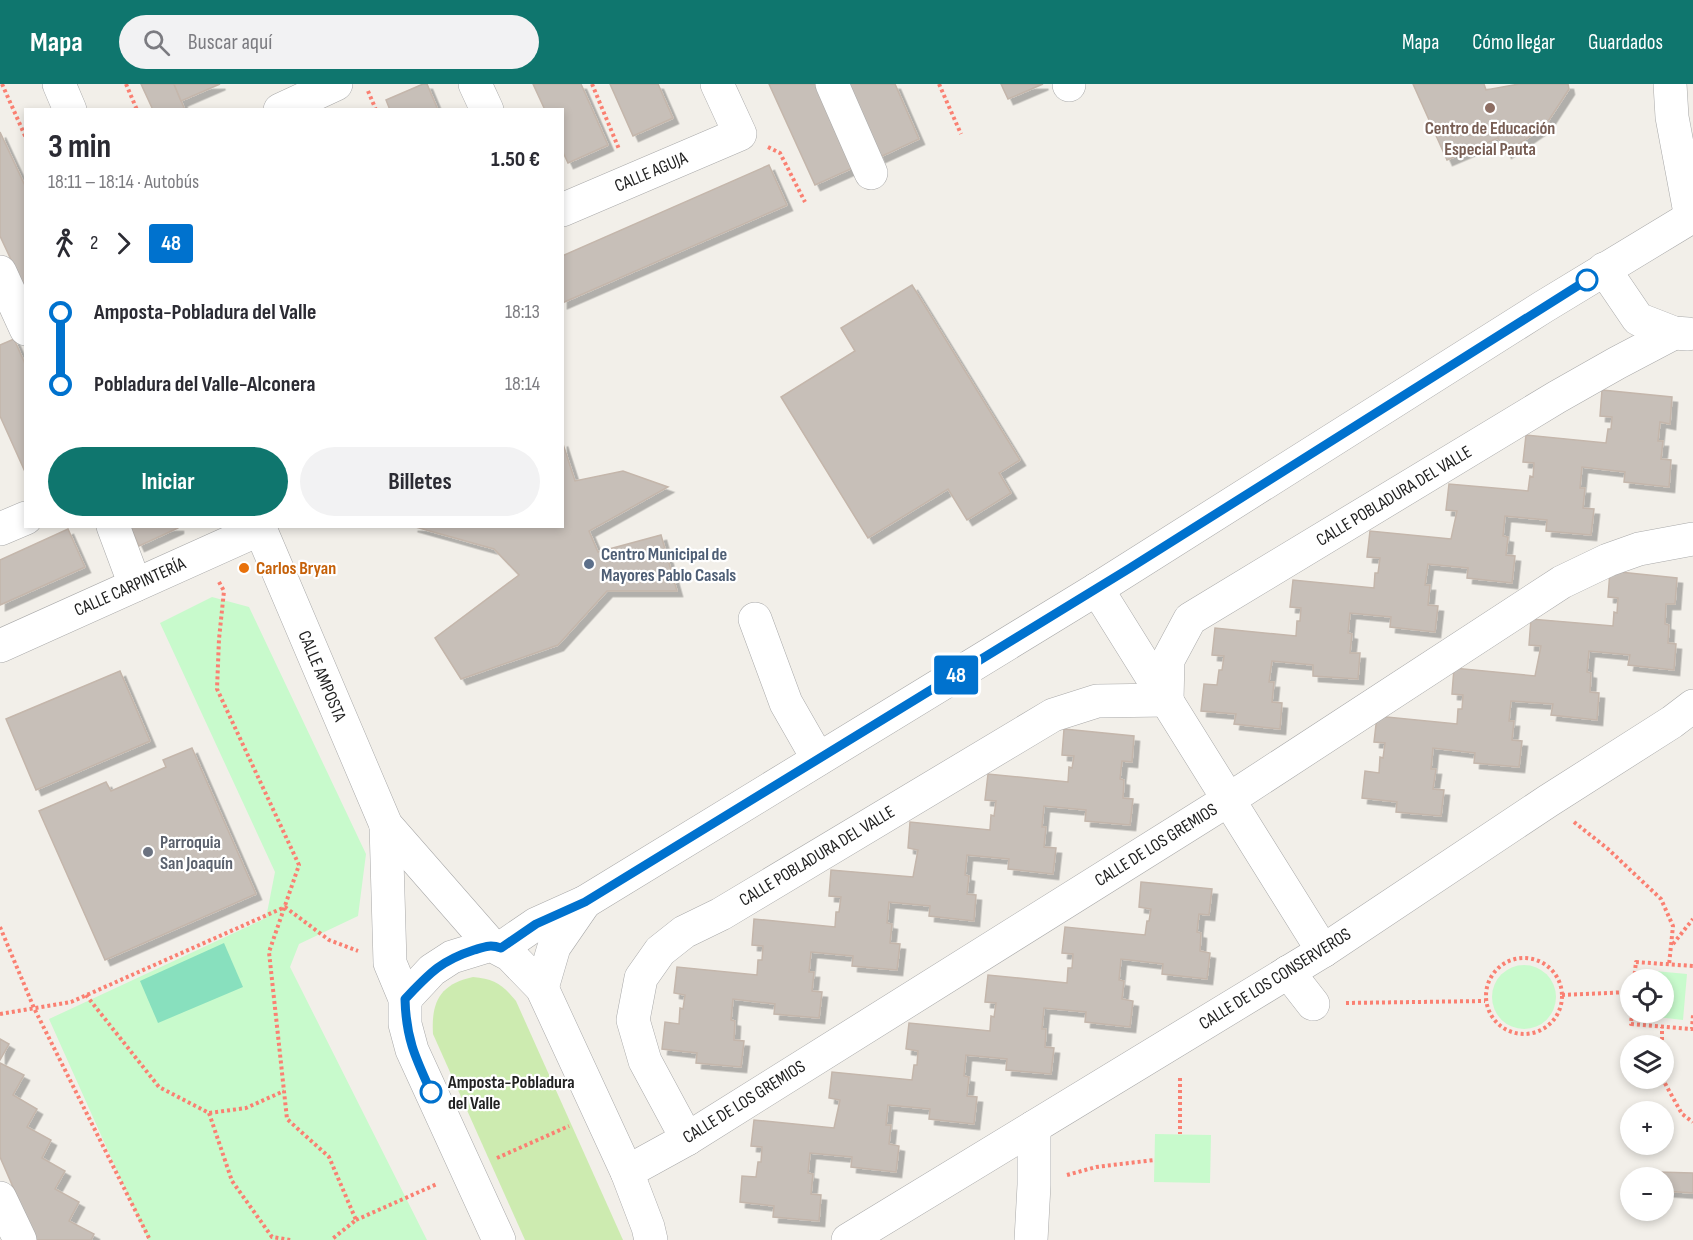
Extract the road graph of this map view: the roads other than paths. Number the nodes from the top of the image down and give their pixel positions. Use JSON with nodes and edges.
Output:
{"nodes":[{"id":1,"x":58,"y":84,"type":"edge"},
{"id":2,"x":336,"y":84,"type":"edge"},
{"id":3,"x":475,"y":84,"type":"edge"},
{"id":4,"x":717,"y":84,"type":"edge"},
{"id":5,"x":832,"y":84,"type":"edge"},
{"id":6,"x":1670,"y":84,"type":"edge"},
{"id":7,"x":280,"y":103,"type":"edge"},
{"id":8,"x":69,"y":108,"type":"edge"},
{"id":9,"x":486,"y":108,"type":"edge"},
{"id":10,"x":871,"y":173,"type":"dead end"},
{"id":11,"x":564,"y":209,"type":"edge"},
{"id":12,"x":1692,"y":217,"type":"edge"},
{"id":13,"x":1604,"y":269,"type":"junction"},
{"id":14,"x":0,"y":272,"type":"edge"},
{"id":15,"x":16,"y":310,"type":"edge"},
{"id":16,"x":1684,"y":334,"type":"edge"},
{"id":17,"x":114,"y":528,"type":"edge"},
{"id":18,"x":260,"y":528,"type":"edge"},
{"id":19,"x":1693,"y":539,"type":"edge"},
{"id":20,"x":135,"y":585,"type":"junction"},
{"id":21,"x":1097,"y":589,"type":"junction"},
{"id":22,"x":755,"y":619,"type":"dead end"},
{"id":23,"x":0,"y":646,"type":"edge"},
{"id":24,"x":1167,"y":700,"type":"junction"},
{"id":25,"x":1693,"y":705,"type":"edge"},
{"id":26,"x":818,"y":759,"type":"junction"},
{"id":27,"x":1228,"y":800,"type":"junction"},
{"id":28,"x":386,"y":825,"type":"junction"},
{"id":29,"x":585,"y":902,"type":"junction"},
{"id":30,"x":496,"y":947,"type":"junction"},
{"id":31,"x":1323,"y":951,"type":"junction"},
{"id":32,"x":1288,"y":972,"type":"junction"},
{"id":33,"x":542,"y":987,"type":"junction"},
{"id":34,"x":405,"y":999,"type":"junction"},
{"id":35,"x":1313,"y":1004,"type":"road end"},
{"id":36,"x":1034,"y":1127,"type":"junction"},
{"id":37,"x":687,"y":1139,"type":"junction"},
{"id":38,"x":627,"y":1172,"type":"junction"},
{"id":39,"x":0,"y":1198,"type":"edge"},
{"id":40,"x":20,"y":1240,"type":"edge"},
{"id":41,"x":499,"y":1240,"type":"edge"},
{"id":42,"x":651,"y":1240,"type":"edge"},
{"id":43,"x":848,"y":1240,"type":"edge"},
{"id":44,"x":1031,"y":1240,"type":"edge"}],
"edges":[{"from":1,"to":8,"type":"street"},
{"from":2,"to":7,"type":"street"},
{"from":3,"to":9,"type":"street"},
{"from":4,"to":11,"type":"street","name":"CALLE AGUJA"},
{"from":5,"to":10,"type":"street"},
{"from":6,"to":12,"type":"street"},
{"from":12,"to":13,"type":"street"},
{"from":13,"to":16,"type":"street","name":"CALLE POBLADURA DEL VALLE"},
{"from":13,"to":21,"type":"street"},
{"from":14,"to":15,"type":"street"},
{"from":16,"to":24,"type":"street","name":"CALLE POBLADURA DEL VALLE"},
{"from":17,"to":20,"type":"street"},
{"from":18,"to":20,"type":"street","name":"CALLE CARPINTERÍA"},
{"from":18,"to":28,"type":"street","name":"CALLE AMPOSTA"},
{"from":19,"to":27,"type":"street","name":"CALLE DE LOS GREMIOS"},
{"from":20,"to":23,"type":"street","name":"CALLE CARPINTERÍA"},
{"from":21,"to":24,"type":"street"},
{"from":21,"to":26,"type":"street"},
{"from":22,"to":26,"type":"street"},
{"from":24,"to":27,"type":"street"},
{"from":24,"to":37,"type":"street","name":"CALLE POBLADURA DEL VALLE"},
{"from":25,"to":31,"type":"street","name":"CALLE DE LOS CONSERVEROS"},
{"from":26,"to":29,"type":"street"},
{"from":27,"to":31,"type":"street"},
{"from":27,"to":37,"type":"street","name":"CALLE DE LOS GREMIOS"},
{"from":28,"to":30,"type":"street","name":"CALLE AMPOSTA"},
{"from":28,"to":34,"type":"street","name":"CALLE AMPOSTA"},
{"from":29,"to":30,"type":"street"},
{"from":29,"to":33,"type":"street"},
{"from":30,"to":33,"type":"street","name":"CALLE AMPOSTA"},
{"from":30,"to":34,"type":"street"},
{"from":31,"to":32,"type":"street","name":"CALLE DE LOS CONSERVEROS"},
{"from":32,"to":35,"type":"street"},
{"from":32,"to":36,"type":"street","name":"CALLE DE LOS CONSERVEROS"},
{"from":33,"to":38,"type":"street"},
{"from":34,"to":41,"type":"street"},
{"from":36,"to":43,"type":"street","name":"CALLE DE LOS CONSERVEROS"},
{"from":36,"to":44,"type":"street"},
{"from":37,"to":38,"type":"street","name":"CALLE DE LOS GREMIOS"},
{"from":38,"to":42,"type":"street"},
{"from":39,"to":40,"type":"street"}]}
